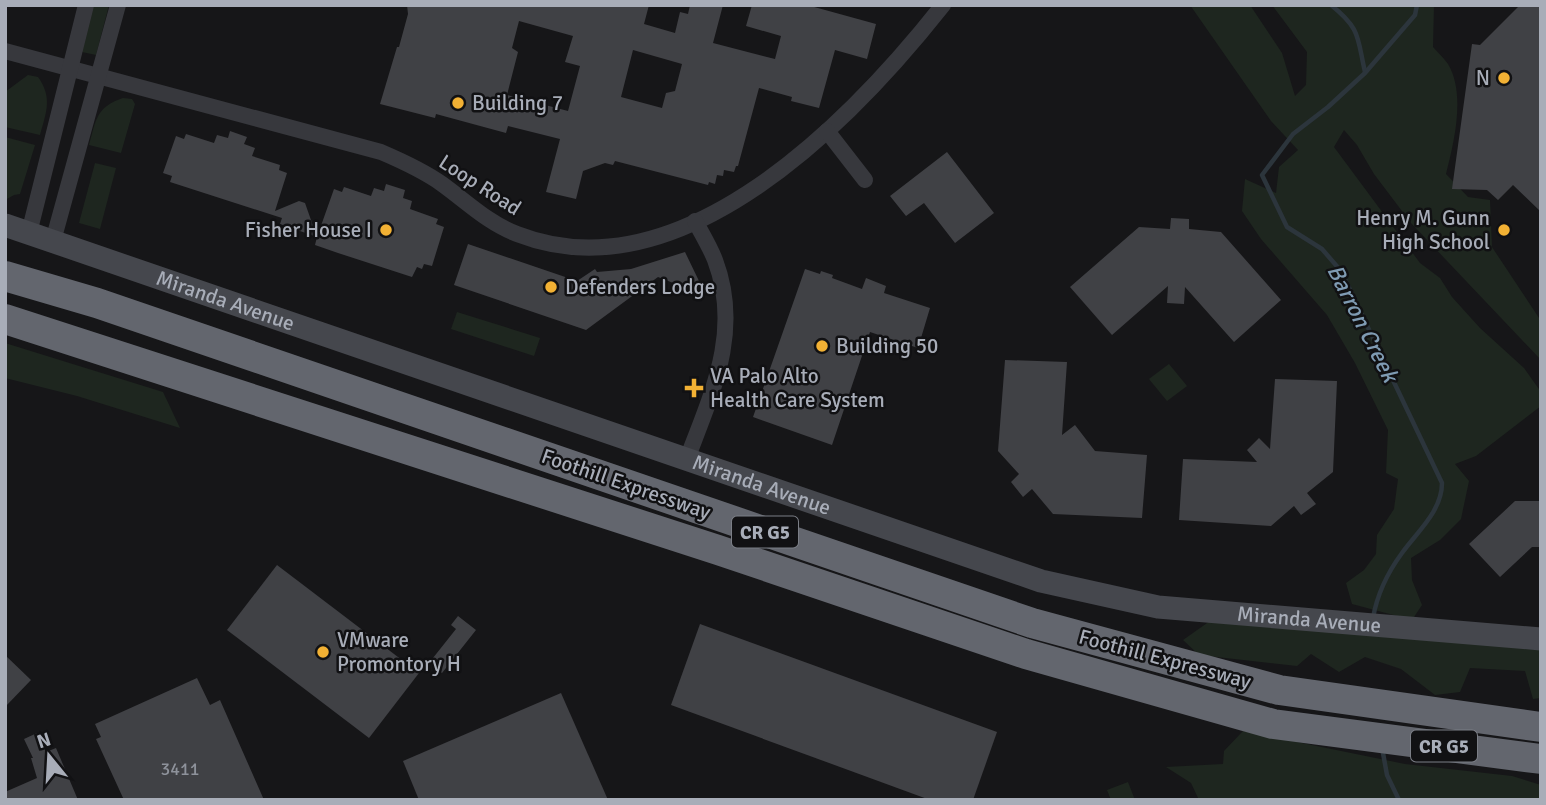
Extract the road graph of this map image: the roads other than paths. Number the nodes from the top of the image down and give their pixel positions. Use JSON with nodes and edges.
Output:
{"nodes":[{"id":1,"x":86,"y":5,"type":"edge"},
{"id":2,"x":118,"y":5,"type":"edge"},
{"id":3,"x":943,"y":5,"type":"edge"},
{"id":4,"x":5,"y":51,"type":"edge"},
{"id":5,"x":71,"y":69,"type":"junction"},
{"id":6,"x":98,"y":76,"type":"junction"},
{"id":7,"x":827,"y":131,"type":"junction"},
{"id":8,"x":865,"y":180,"type":"dead end"},
{"id":9,"x":695,"y":221,"type":"junction"},
{"id":10,"x":5,"y":225,"type":"edge"},
{"id":11,"x":29,"y":233,"type":"junction"},
{"id":12,"x":53,"y":241,"type":"junction"},
{"id":13,"x":5,"y":276,"type":"edge"},
{"id":14,"x":5,"y":319,"type":"edge"},
{"id":15,"x":687,"y":459,"type":"junction"},
{"id":16,"x":1541,"y":639,"type":"edge"},
{"id":17,"x":1541,"y":727,"type":"edge"},
{"id":18,"x":1539,"y":760,"type":"edge"}],
"edges":[{"from":1,"to":5,"type":"street"},
{"from":2,"to":6,"type":"street"},
{"from":3,"to":7,"type":"street","name":"Loop Road"},
{"from":4,"to":5,"type":"street","name":"Loop Road"},
{"from":5,"to":6,"type":"street","name":"Loop Road"},
{"from":5,"to":11,"type":"street"},
{"from":6,"to":9,"type":"street","name":"Loop Road"},
{"from":6,"to":12,"type":"street"},
{"from":7,"to":8,"type":"street"},
{"from":7,"to":9,"type":"street","name":"Loop Road"},
{"from":9,"to":15,"type":"street"},
{"from":10,"to":11,"type":"street","name":"Miranda Avenue"},
{"from":11,"to":12,"type":"street","name":"Miranda Avenue"},
{"from":12,"to":15,"type":"street","name":"Miranda Avenue"},
{"from":13,"to":17,"type":"highway","name":"Foothill Expressway","number":"CR G5"},
{"from":14,"to":18,"type":"highway","name":"Foothill Expressway","number":"CR G5"},
{"from":15,"to":16,"type":"street","name":"Miranda Avenue"}]}
